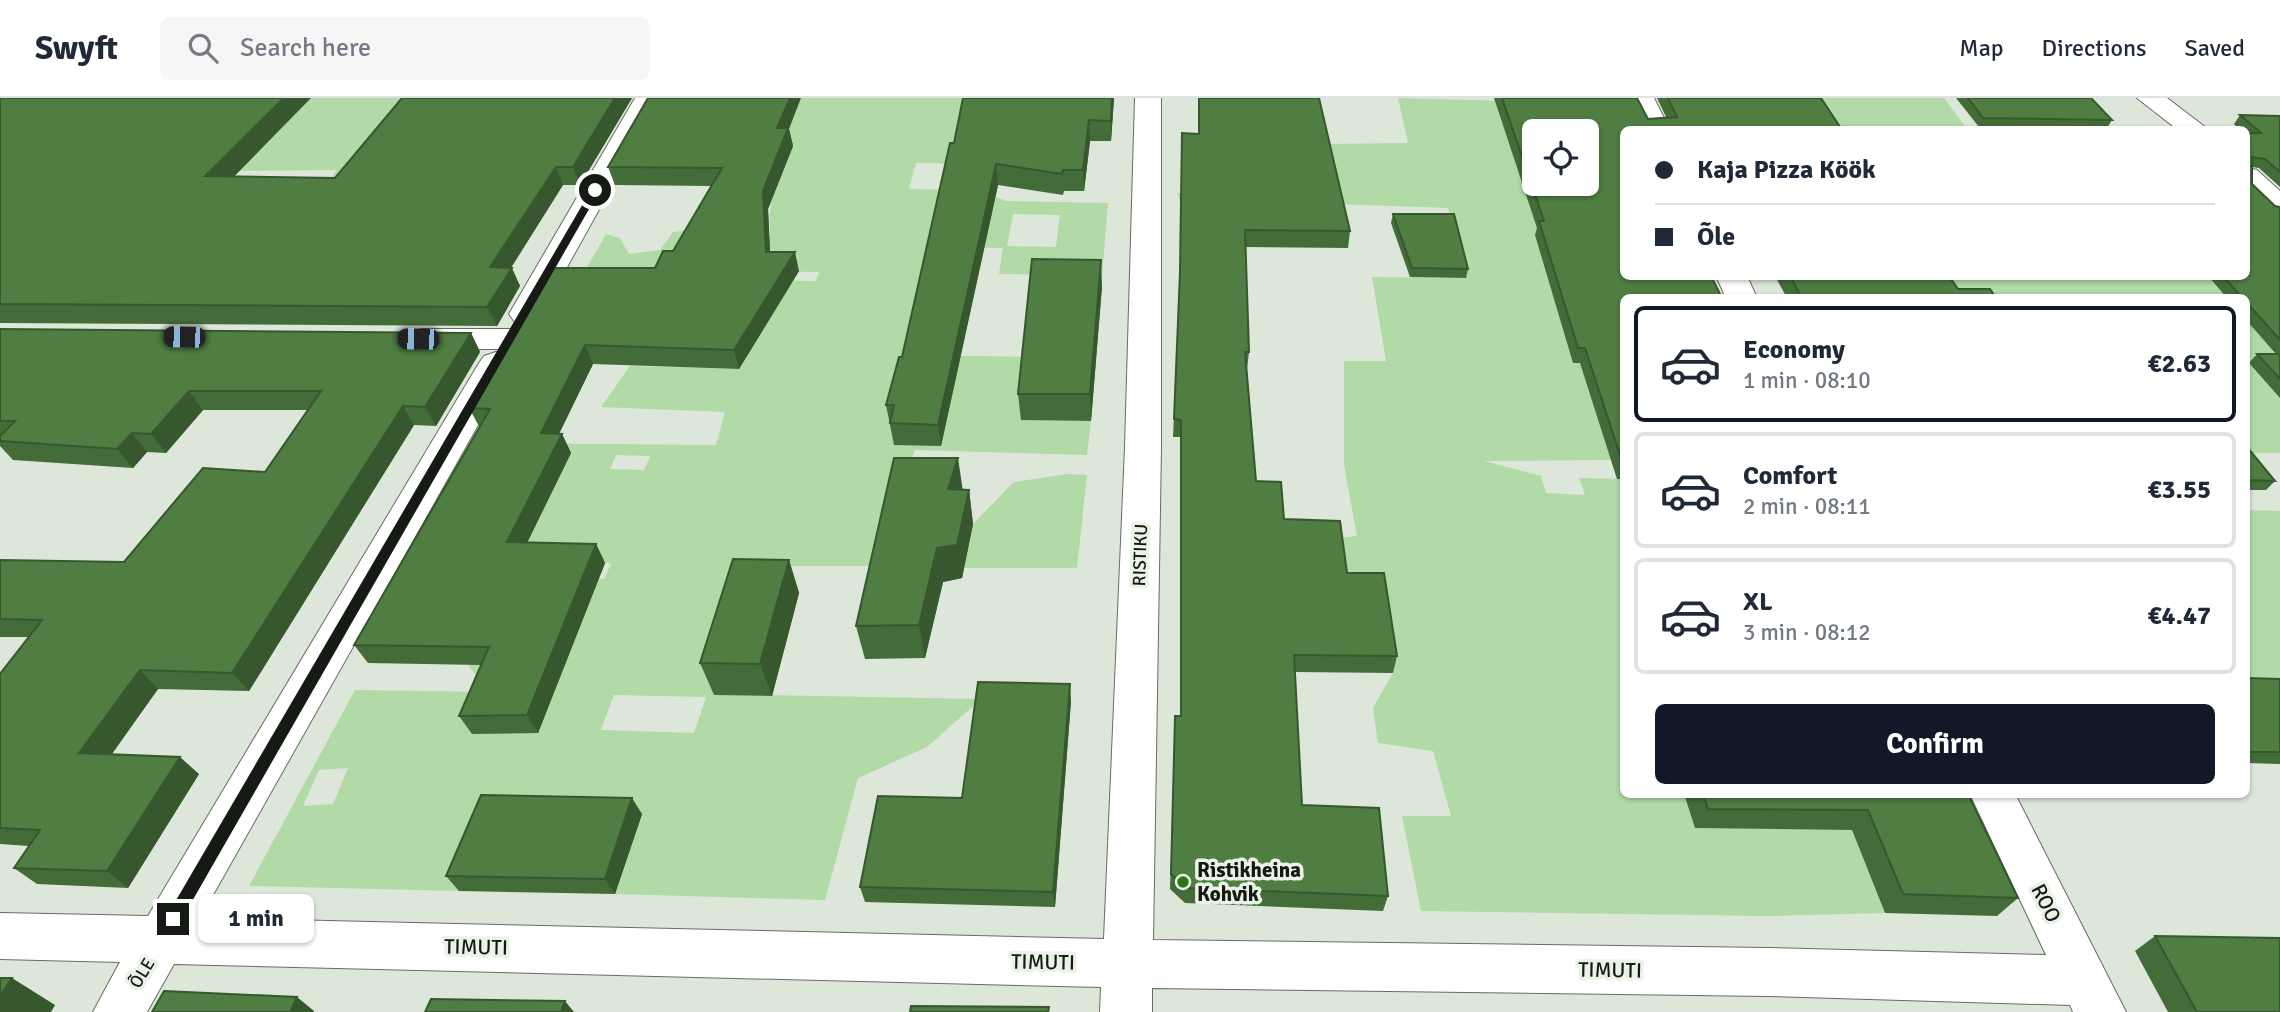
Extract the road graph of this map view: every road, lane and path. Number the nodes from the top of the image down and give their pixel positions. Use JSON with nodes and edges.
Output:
{"nodes":[{"id":1,"x":648,"y":98,"type":"edge"},
{"id":2,"x":1148,"y":98,"type":"edge"},
{"id":3,"x":1642,"y":98,"type":"edge"},
{"id":4,"x":2150,"y":98,"type":"edge"},
{"id":5,"x":1655,"y":126,"type":"edge"},
{"id":6,"x":2190,"y":126,"type":"edge"},
{"id":7,"x":2250,"y":179,"type":"edge"},
{"id":8,"x":2280,"y":207,"type":"edge"},
{"id":9,"x":391,"y":338,"type":"edge"},
{"id":10,"x":511,"y":339,"type":"junction"},
{"id":11,"x":1994,"y":798,"type":"edge"},
{"id":12,"x":0,"y":936,"type":"edge"},
{"id":13,"x":162,"y":939,"type":"junction"},
{"id":14,"x":1127,"y":964,"type":"junction"},
{"id":15,"x":2093,"y":997,"type":"edge"},
{"id":16,"x":119,"y":1012,"type":"edge"},
{"id":17,"x":1126,"y":1012,"type":"edge"}],
"edges":[{"from":1,"to":10,"type":"street","name":"ÕLE"},
{"from":2,"to":14,"type":"street","name":"RISTIKU"},
{"from":3,"to":5,"type":"street"},
{"from":4,"to":6,"type":"street"},
{"from":7,"to":8,"type":"street"},
{"from":9,"to":10,"type":"street"},
{"from":10,"to":13,"type":"street","name":"ÕLE"},
{"from":11,"to":15,"type":"street","name":"ROO"},
{"from":12,"to":13,"type":"street","name":"TIMUTI"},
{"from":13,"to":14,"type":"street","name":"TIMUTI"},
{"from":13,"to":16,"type":"street","name":"ÕLE"},
{"from":14,"to":15,"type":"street","name":"TIMUTI"},
{"from":14,"to":17,"type":"street","name":"RISTIKU"}]}
